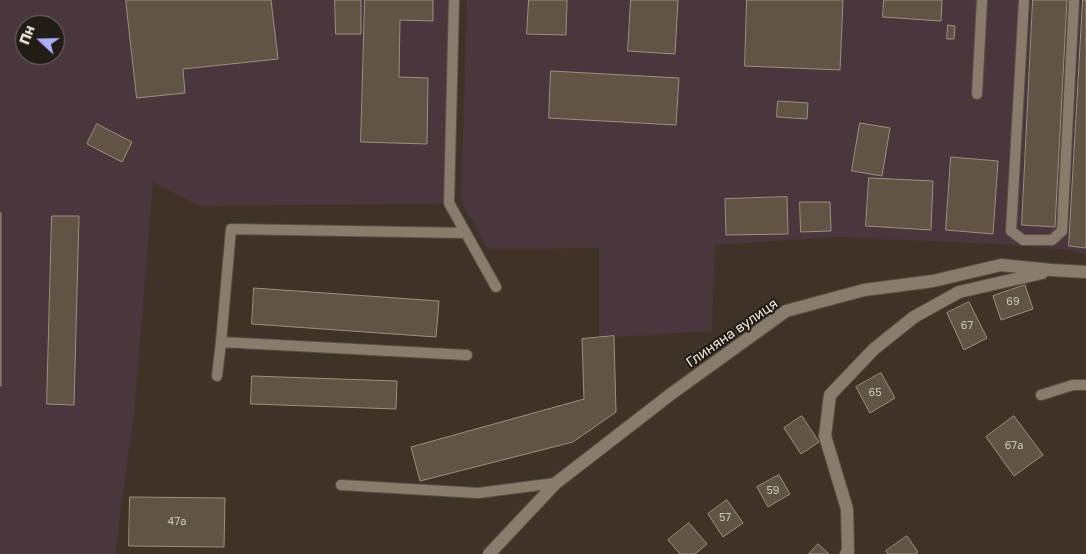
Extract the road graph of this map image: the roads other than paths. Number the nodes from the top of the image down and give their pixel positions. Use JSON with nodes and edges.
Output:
{"nodes":[{"id":1,"x":454,"y":0,"type":"edge"},
{"id":2,"x":982,"y":0,"type":"edge"},
{"id":3,"x":1024,"y":0,"type":"edge"},
{"id":4,"x":1074,"y":0,"type":"edge"},
{"id":5,"x":977,"y":94,"type":"dead end"},
{"id":6,"x":466,"y":233,"type":"junction"},
{"id":7,"x":1052,"y":270,"type":"junction"},
{"id":8,"x":1086,"y":272,"type":"edge"},
{"id":9,"x":496,"y":287,"type":"dead end"},
{"id":10,"x":222,"y":342,"type":"junction"},
{"id":11,"x":468,"y":355,"type":"dead end"},
{"id":12,"x":217,"y":376,"type":"dead end"},
{"id":13,"x":1086,"y":385,"type":"edge"},
{"id":14,"x":1041,"y":395,"type":"dead end"},
{"id":15,"x":556,"y":483,"type":"junction"},
{"id":16,"x":341,"y":485,"type":"dead end"},
{"id":17,"x":490,"y":554,"type":"edge"},
{"id":18,"x":846,"y":554,"type":"edge"}],
"edges":[{"from":1,"to":6,"type":"lane"},
{"from":2,"to":5,"type":"lane"},
{"from":3,"to":4,"type":"lane"},
{"from":6,"to":9,"type":"lane"},
{"from":6,"to":10,"type":"lane"},
{"from":7,"to":8,"type":"street","name":"Глиняна вулиця"},
{"from":7,"to":15,"type":"street","name":"Глиняна вулиця"},
{"from":7,"to":18,"type":"street","name":"Глиняна вулиця"},
{"from":10,"to":11,"type":"lane"},
{"from":10,"to":12,"type":"lane"},
{"from":13,"to":14,"type":"lane"},
{"from":15,"to":16,"type":"lane"},
{"from":15,"to":17,"type":"street","name":"Глиняна вулиця"}]}
